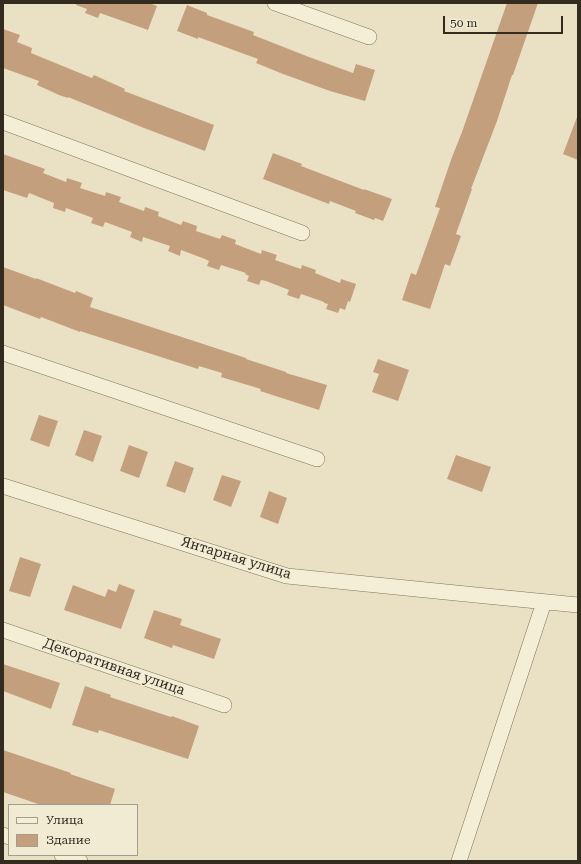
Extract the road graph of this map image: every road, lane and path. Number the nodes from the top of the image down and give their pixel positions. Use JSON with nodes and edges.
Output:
{"nodes":[{"id":1,"x":275,"y":3,"type":"edge"},
{"id":2,"x":369,"y":37,"type":"dead end"},
{"id":3,"x":3,"y":122,"type":"edge"},
{"id":4,"x":302,"y":233,"type":"dead end"},
{"id":5,"x":3,"y":353,"type":"edge"},
{"id":6,"x":317,"y":459,"type":"dead end"},
{"id":7,"x":3,"y":486,"type":"edge"},
{"id":8,"x":544,"y":602,"type":"junction"},
{"id":9,"x":578,"y":605,"type":"edge"},
{"id":10,"x":3,"y":630,"type":"edge"},
{"id":11,"x":224,"y":704,"type":"dead end"},
{"id":12,"x":65,"y":856,"type":"edge"},
{"id":13,"x":80,"y":861,"type":"edge"},
{"id":14,"x":459,"y":861,"type":"edge"}],
"edges":[{"from":1,"to":2,"type":"street"},
{"from":3,"to":4,"type":"street"},
{"from":5,"to":6,"type":"street"},
{"from":7,"to":8,"type":"street","name":"Янтарная улица"},
{"from":8,"to":9,"type":"street","name":"Янтарная улица"},
{"from":8,"to":14,"type":"street"},
{"from":10,"to":11,"type":"street","name":"Декоративная улица"},
{"from":12,"to":13,"type":"street"}]}
